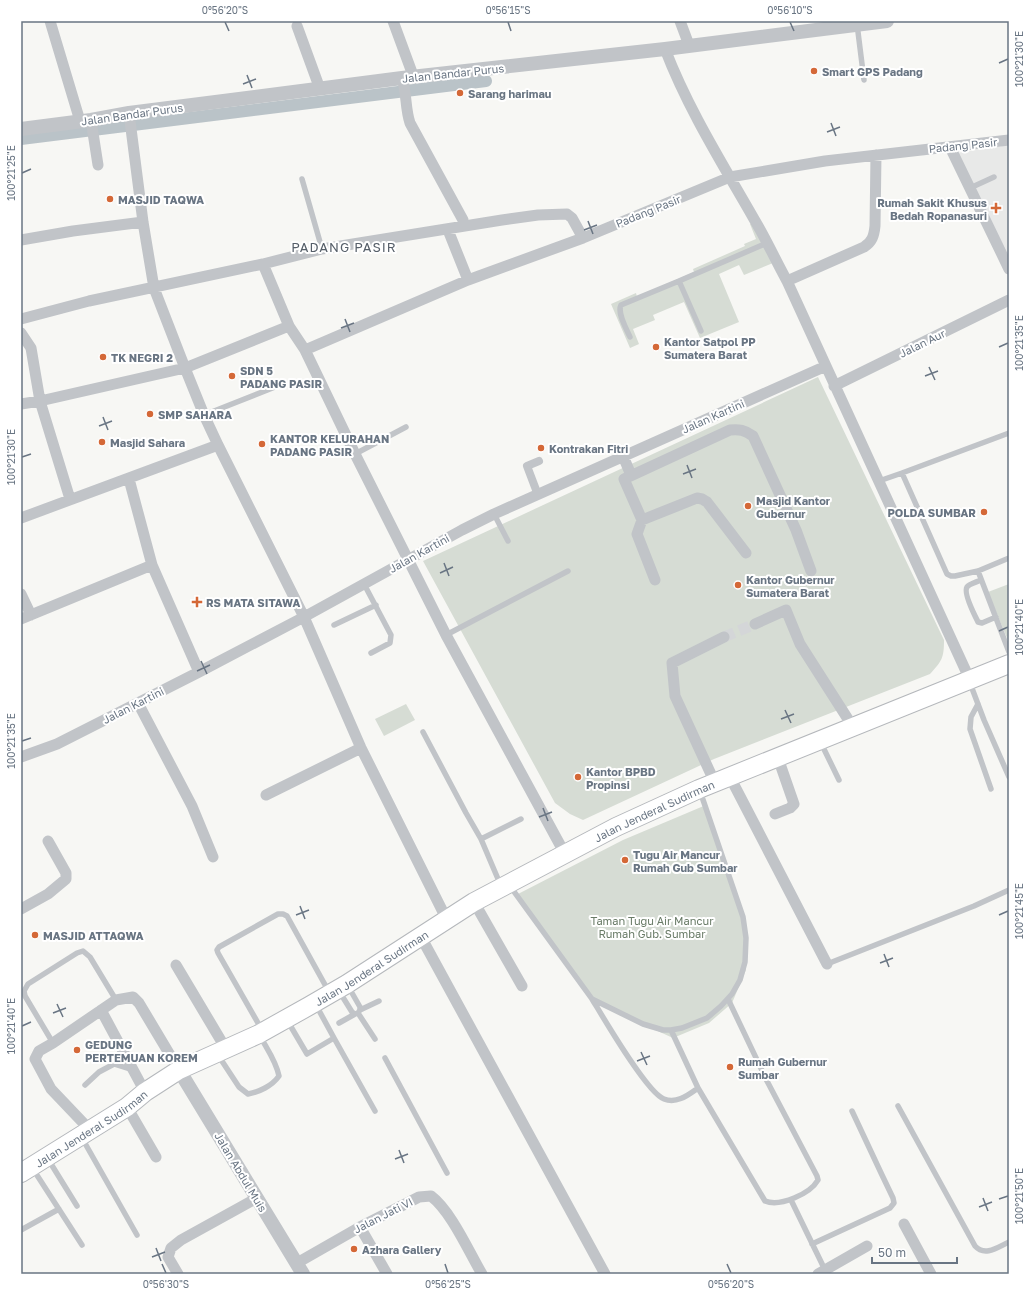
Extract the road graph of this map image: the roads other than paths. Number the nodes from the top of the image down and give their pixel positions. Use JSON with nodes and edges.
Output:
{"nodes":[{"id":1,"x":50,"y":21,"type":"edge"},
{"id":2,"x":393,"y":21,"type":"edge"},
{"id":3,"x":680,"y":21,"type":"edge"},
{"id":4,"x":886,"y":21,"type":"edge"},
{"id":5,"x":857,"y":24,"type":"junction"},
{"id":6,"x":297,"y":26,"type":"dead end"},
{"id":7,"x":689,"y":45,"type":"junction"},
{"id":8,"x":665,"y":49,"type":"junction"},
{"id":9,"x":864,"y":80,"type":"dead end"},
{"id":10,"x":407,"y":84,"type":"junction"},
{"id":11,"x":320,"y":89,"type":"junction"},
{"id":12,"x":88,"y":123,"type":"junction"},
{"id":13,"x":130,"y":123,"type":"junction"},
{"id":14,"x":21,"y":129,"type":"edge"},
{"id":15,"x":1009,"y":140,"type":"edge"},
{"id":16,"x":950,"y":147,"type":"junction"},
{"id":17,"x":876,"y":155,"type":"junction"},
{"id":18,"x":98,"y":165,"type":"dead end"},
{"id":19,"x":994,"y":177,"type":"dead end"},
{"id":20,"x":730,"y":178,"type":"junction"},
{"id":21,"x":302,"y":179,"type":"dead end"},
{"id":22,"x":970,"y":188,"type":"junction"},
{"id":23,"x":463,"y":220,"type":"dead end"},
{"id":24,"x":143,"y":222,"type":"junction"},
{"id":25,"x":448,"y":230,"type":"junction"},
{"id":26,"x":583,"y":238,"type":"junction"},
{"id":27,"x":21,"y":240,"type":"edge"},
{"id":28,"x":767,"y":243,"type":"junction"},
{"id":29,"x":322,"y":249,"type":"junction"},
{"id":30,"x":263,"y":264,"type":"junction"},
{"id":31,"x":1009,"y":268,"type":"edge"},
{"id":32,"x":468,"y":280,"type":"junction"},
{"id":33,"x":679,"y":281,"type":"junction"},
{"id":34,"x":787,"y":281,"type":"junction"},
{"id":35,"x":154,"y":288,"type":"junction"},
{"id":36,"x":1009,"y":300,"type":"edge"},
{"id":37,"x":21,"y":319,"type":"edge"},
{"id":38,"x":288,"y":326,"type":"junction"},
{"id":39,"x":701,"y":331,"type":"dead end"},
{"id":40,"x":21,"y":333,"type":"edge"},
{"id":41,"x":630,"y":337,"type":"dead end"},
{"id":42,"x":305,"y":350,"type":"junction"},
{"id":43,"x":826,"y":366,"type":"junction"},
{"id":44,"x":185,"y":368,"type":"junction"},
{"id":45,"x":834,"y":386,"type":"junction"},
{"id":46,"x":275,"y":387,"type":"dead end"},
{"id":47,"x":40,"y":401,"type":"junction"},
{"id":48,"x":21,"y":404,"type":"edge"},
{"id":49,"x":204,"y":415,"type":"junction"},
{"id":50,"x":406,"y":427,"type":"dead end"},
{"id":51,"x":1009,"y":433,"type":"edge"},
{"id":52,"x":218,"y":445,"type":"junction"},
{"id":53,"x":355,"y":454,"type":"junction"},
{"id":54,"x":623,"y":456,"type":"junction"},
{"id":55,"x":539,"y":461,"type":"dead end"},
{"id":56,"x":902,"y":472,"type":"junction"},
{"id":57,"x":631,"y":475,"type":"junction"},
{"id":58,"x":129,"y":479,"type":"junction"},
{"id":59,"x":879,"y":481,"type":"junction"},
{"id":60,"x":538,"y":495,"type":"junction"},
{"id":61,"x":70,"y":499,"type":"junction"},
{"id":62,"x":494,"y":514,"type":"junction"},
{"id":63,"x":21,"y":518,"type":"edge"},
{"id":64,"x":642,"y":520,"type":"junction"},
{"id":65,"x":508,"y":541,"type":"dead end"},
{"id":66,"x":746,"y":553,"type":"dead end"},
{"id":67,"x":1009,"y":558,"type":"edge"},
{"id":68,"x":407,"y":560,"type":"junction"},
{"id":69,"x":152,"y":564,"type":"junction"},
{"id":70,"x":568,"y":571,"type":"dead end"},
{"id":71,"x":811,"y":571,"type":"dead end"},
{"id":72,"x":978,"y":571,"type":"junction"},
{"id":73,"x":655,"y":580,"type":"dead end"},
{"id":74,"x":981,"y":580,"type":"junction"},
{"id":75,"x":364,"y":584,"type":"junction"},
{"id":76,"x":21,"y":594,"type":"edge"},
{"id":77,"x":376,"y":604,"type":"junction"},
{"id":78,"x":26,"y":617,"type":"edge"},
{"id":79,"x":996,"y":617,"type":"junction"},
{"id":80,"x":304,"y":618,"type":"junction"},
{"id":81,"x":755,"y":624,"type":"tunnel mouth"},
{"id":82,"x":334,"y":625,"type":"dead end"},
{"id":83,"x":446,"y":635,"type":"junction"},
{"id":84,"x":724,"y":637,"type":"tunnel mouth"},
{"id":85,"x":1009,"y":652,"type":"edge"},
{"id":86,"x":371,"y":654,"type":"dead end"},
{"id":87,"x":1009,"y":664,"type":"edge"},
{"id":88,"x":199,"y":672,"type":"junction"},
{"id":89,"x":970,"y":680,"type":"junction"},
{"id":90,"x":138,"y":703,"type":"junction"},
{"id":91,"x":978,"y":704,"type":"junction"},
{"id":92,"x":853,"y":727,"type":"junction"},
{"id":93,"x":423,"y":732,"type":"dead end"},
{"id":94,"x":820,"y":740,"type":"junction"},
{"id":95,"x":361,"y":748,"type":"junction"},
{"id":96,"x":21,"y":757,"type":"edge"},
{"id":97,"x":778,"y":758,"type":"junction"},
{"id":98,"x":1007,"y":765,"type":"edge"},
{"id":99,"x":1009,"y":777,"type":"edge"},
{"id":100,"x":839,"y":780,"type":"dead end"},
{"id":101,"x":715,"y":783,"type":"junction"},
{"id":102,"x":991,"y":789,"type":"dead end"},
{"id":103,"x":266,"y":795,"type":"dead end"},
{"id":104,"x":775,"y":814,"type":"dead end"},
{"id":105,"x":521,"y":819,"type":"dead end"},
{"id":106,"x":481,"y":840,"type":"junction"},
{"id":107,"x":48,"y":841,"type":"dead end"},
{"id":108,"x":565,"y":854,"type":"junction"},
{"id":109,"x":213,"y":857,"type":"dead end"},
{"id":110,"x":506,"y":886,"type":"junction"},
{"id":111,"x":1009,"y":890,"type":"edge"},
{"id":112,"x":474,"y":902,"type":"junction"},
{"id":113,"x":21,"y":909,"type":"edge"},
{"id":114,"x":448,"y":920,"type":"junction"},
{"id":115,"x":421,"y":937,"type":"junction"},
{"id":116,"x":826,"y":964,"type":"joint"},
{"id":117,"x":176,"y":965,"type":"dead end"},
{"id":118,"x":522,"y":986,"type":"dead end"},
{"id":119,"x":339,"y":989,"type":"junction"},
{"id":120,"x":592,"y":999,"type":"junction"},
{"id":121,"x":728,"y":999,"type":"junction"},
{"id":122,"x":116,"y":1000,"type":"junction"},
{"id":123,"x":379,"y":1001,"type":"dead end"},
{"id":124,"x":314,"y":1003,"type":"junction"},
{"id":125,"x":101,"y":1010,"type":"junction"},
{"id":126,"x":358,"y":1013,"type":"junction"},
{"id":127,"x":287,"y":1019,"type":"junction"},
{"id":128,"x":339,"y":1023,"type":"dead end"},
{"id":129,"x":671,"y":1030,"type":"junction"},
{"id":130,"x":261,"y":1033,"type":"junction"},
{"id":131,"x":334,"y":1038,"type":"junction"},
{"id":132,"x":375,"y":1039,"type":"dead end"},
{"id":133,"x":53,"y":1043,"type":"junction"},
{"id":134,"x":222,"y":1051,"type":"junction"},
{"id":135,"x":385,"y":1058,"type":"dead end"},
{"id":136,"x":133,"y":1070,"type":"junction"},
{"id":137,"x":179,"y":1070,"type":"junction"},
{"id":138,"x":85,"y":1085,"type":"dead end"},
{"id":139,"x":698,"y":1088,"type":"junction"},
{"id":140,"x":145,"y":1092,"type":"junction"},
{"id":141,"x":898,"y":1106,"type":"dead end"},
{"id":142,"x":127,"y":1107,"type":"junction"},
{"id":143,"x":375,"y":1111,"type":"dead end"},
{"id":144,"x":852,"y":1112,"type":"dead end"},
{"id":145,"x":85,"y":1132,"type":"junction"},
{"id":146,"x":47,"y":1157,"type":"junction"},
{"id":147,"x":156,"y":1157,"type":"dead end"},
{"id":148,"x":26,"y":1170,"type":"edge"},
{"id":149,"x":447,"y":1173,"type":"dead end"},
{"id":150,"x":257,"y":1198,"type":"junction"},
{"id":151,"x":791,"y":1200,"type":"junction"},
{"id":152,"x":77,"y":1206,"type":"dead end"},
{"id":153,"x":59,"y":1209,"type":"junction"},
{"id":154,"x":904,"y":1224,"type":"dead end"},
{"id":155,"x":360,"y":1227,"type":"junction"},
{"id":156,"x":21,"y":1230,"type":"edge"},
{"id":157,"x":137,"y":1235,"type":"dead end"},
{"id":158,"x":1009,"y":1242,"type":"edge"},
{"id":159,"x":812,"y":1244,"type":"junction"},
{"id":160,"x":82,"y":1245,"type":"dead end"},
{"id":161,"x":867,"y":1246,"type":"dead end"},
{"id":162,"x":300,"y":1268,"type":"edge"},
{"id":163,"x":824,"y":1273,"type":"edge"},
{"id":164,"x":178,"y":1274,"type":"edge"},
{"id":165,"x":387,"y":1274,"type":"edge"},
{"id":166,"x":482,"y":1274,"type":"edge"},
{"id":167,"x":605,"y":1274,"type":"edge"},
{"id":168,"x":931,"y":1274,"type":"edge"}],
"edges":[{"from":1,"to":12,"type":"street"},
{"from":2,"to":10,"type":"street"},
{"from":3,"to":7,"type":"street"},
{"from":4,"to":5,"type":"street","name":"Jalan Bandar Purus"},
{"from":5,"to":7,"type":"street","name":"Jalan Bandar Purus"},
{"from":5,"to":9,"type":"lane"},
{"from":6,"to":11,"type":"street"},
{"from":7,"to":8,"type":"street","name":"Jalan Bandar Purus"},
{"from":8,"to":10,"type":"street","name":"Jalan Bandar Purus"},
{"from":8,"to":20,"type":"street"},
{"from":10,"to":11,"type":"street","name":"Jalan Bandar Purus"},
{"from":10,"to":23,"type":"street"},
{"from":11,"to":13,"type":"street","name":"Jalan Bandar Purus"},
{"from":12,"to":13,"type":"street","name":"Jalan Bandar Purus"},
{"from":12,"to":14,"type":"street","name":"Jalan Bandar Purus"},
{"from":12,"to":18,"type":"street"},
{"from":13,"to":24,"type":"street"},
{"from":15,"to":16,"type":"street","name":"Padang Pasir"},
{"from":16,"to":17,"type":"street","name":"Padang Pasir"},
{"from":16,"to":22,"type":"street"},
{"from":17,"to":20,"type":"street","name":"Padang Pasir"},
{"from":17,"to":34,"type":"street"},
{"from":19,"to":22,"type":"lane"},
{"from":20,"to":26,"type":"street","name":"Padang Pasir"},
{"from":20,"to":28,"type":"street"},
{"from":21,"to":29,"type":"lane"},
{"from":22,"to":31,"type":"street"},
{"from":24,"to":27,"type":"street"},
{"from":24,"to":35,"type":"street"},
{"from":25,"to":26,"type":"street"},
{"from":25,"to":29,"type":"street"},
{"from":25,"to":32,"type":"street"},
{"from":26,"to":32,"type":"street","name":"Padang Pasir"},
{"from":28,"to":33,"type":"lane"},
{"from":28,"to":34,"type":"street"},
{"from":29,"to":30,"type":"street"},
{"from":30,"to":35,"type":"street"},
{"from":30,"to":38,"type":"street"},
{"from":32,"to":42,"type":"street","name":"Padang Pasir"},
{"from":33,"to":39,"type":"lane"},
{"from":33,"to":41,"type":"lane"},
{"from":34,"to":43,"type":"street"},
{"from":35,"to":37,"type":"street"},
{"from":35,"to":44,"type":"street"},
{"from":36,"to":45,"type":"street","name":"Jalan Aur"},
{"from":38,"to":42,"type":"street"},
{"from":38,"to":44,"type":"street"},
{"from":40,"to":47,"type":"street"},
{"from":42,"to":53,"type":"street"},
{"from":43,"to":45,"type":"street"},
{"from":43,"to":54,"type":"street","name":"Jalan Kartini"},
{"from":44,"to":47,"type":"street"},
{"from":44,"to":49,"type":"street"},
{"from":45,"to":59,"type":"street"},
{"from":46,"to":49,"type":"lane"},
{"from":47,"to":48,"type":"street"},
{"from":47,"to":61,"type":"street"},
{"from":49,"to":52,"type":"street"},
{"from":50,"to":53,"type":"lane"},
{"from":51,"to":56,"type":"lane"},
{"from":52,"to":58,"type":"street"},
{"from":52,"to":80,"type":"street"},
{"from":53,"to":68,"type":"street"},
{"from":54,"to":57,"type":"street"},
{"from":54,"to":60,"type":"street","name":"Jalan Kartini"},
{"from":55,"to":60,"type":"street"},
{"from":56,"to":59,"type":"lane"},
{"from":56,"to":72,"type":"lane"},
{"from":57,"to":64,"type":"street"},
{"from":57,"to":71,"type":"street"},
{"from":58,"to":61,"type":"street"},
{"from":58,"to":69,"type":"street"},
{"from":59,"to":89,"type":"street"},
{"from":60,"to":62,"type":"street","name":"Jalan Kartini"},
{"from":61,"to":63,"type":"street"},
{"from":62,"to":65,"type":"lane"},
{"from":62,"to":68,"type":"street","name":"Jalan Kartini"},
{"from":64,"to":66,"type":"street"},
{"from":64,"to":73,"type":"street"},
{"from":67,"to":72,"type":"lane"},
{"from":68,"to":75,"type":"street","name":"Jalan Kartini"},
{"from":68,"to":83,"type":"street"},
{"from":69,"to":78,"type":"street"},
{"from":69,"to":88,"type":"street"},
{"from":70,"to":83,"type":"lane"},
{"from":72,"to":74,"type":"lane"},
{"from":74,"to":79,"type":"lane"},
{"from":74,"to":79,"type":"lane"},
{"from":75,"to":77,"type":"lane"},
{"from":75,"to":80,"type":"street","name":"Jalan Kartini"},
{"from":76,"to":78,"type":"street"},
{"from":77,"to":82,"type":"lane"},
{"from":77,"to":86,"type":"lane"},
{"from":79,"to":85,"type":"lane"},
{"from":80,"to":88,"type":"street","name":"Jalan Kartini"},
{"from":80,"to":95,"type":"street"},
{"from":81,"to":92,"type":"street"},
{"from":83,"to":108,"type":"street"},
{"from":84,"to":101,"type":"street"},
{"from":87,"to":89,"type":"main road","name":"Jalan Jenderal Sudirman"},
{"from":88,"to":90,"type":"street","name":"Jalan Kartini"},
{"from":89,"to":91,"type":"lane"},
{"from":89,"to":92,"type":"main road","name":"Jalan Jenderal Sudirman"},
{"from":90,"to":96,"type":"street","name":"Jalan Kartini"},
{"from":90,"to":109,"type":"street"},
{"from":91,"to":98,"type":"lane"},
{"from":91,"to":102,"type":"lane"},
{"from":92,"to":94,"type":"main road","name":"Jalan Jenderal Sudirman"},
{"from":93,"to":106,"type":"lane"},
{"from":94,"to":97,"type":"main road","name":"Jalan Jenderal Sudirman"},
{"from":94,"to":100,"type":"lane"},
{"from":95,"to":103,"type":"street"},
{"from":95,"to":114,"type":"street"},
{"from":97,"to":101,"type":"main road","name":"Jalan Jenderal Sudirman"},
{"from":97,"to":104,"type":"street"},
{"from":98,"to":99,"type":"lane"},
{"from":101,"to":108,"type":"main road","name":"Jalan Jenderal Sudirman"},
{"from":101,"to":116,"type":"street"},
{"from":101,"to":121,"type":"lane"},
{"from":105,"to":106,"type":"lane"},
{"from":106,"to":110,"type":"lane"},
{"from":107,"to":113,"type":"street"},
{"from":108,"to":110,"type":"main road","name":"Jalan Jenderal Sudirman"},
{"from":110,"to":112,"type":"main road","name":"Jalan Jenderal Sudirman"},
{"from":110,"to":120,"type":"lane"},
{"from":111,"to":116,"type":"lane"},
{"from":112,"to":114,"type":"main road","name":"Jalan Jenderal Sudirman"},
{"from":112,"to":118,"type":"street"},
{"from":114,"to":115,"type":"main road","name":"Jalan Jenderal Sudirman"},
{"from":115,"to":119,"type":"main road","name":"Jalan Jenderal Sudirman"},
{"from":115,"to":167,"type":"street"},
{"from":117,"to":134,"type":"street"},
{"from":119,"to":124,"type":"main road","name":"Jalan Jenderal Sudirman"},
{"from":119,"to":126,"type":"lane"},
{"from":119,"to":126,"type":"lane"},
{"from":119,"to":130,"type":"lane"},
{"from":120,"to":129,"type":"lane"},
{"from":120,"to":139,"type":"lane"},
{"from":121,"to":129,"type":"lane"},
{"from":121,"to":151,"type":"lane"},
{"from":122,"to":125,"type":"street"},
{"from":122,"to":133,"type":"lane"},
{"from":122,"to":137,"type":"street"},
{"from":123,"to":126,"type":"lane"},
{"from":124,"to":127,"type":"main road","name":"Jalan Jenderal Sudirman"},
{"from":124,"to":131,"type":"lane"},
{"from":125,"to":133,"type":"street"},
{"from":125,"to":136,"type":"street"},
{"from":126,"to":128,"type":"lane"},
{"from":126,"to":132,"type":"lane"},
{"from":127,"to":130,"type":"main road","name":"Jalan Jenderal Sudirman"},
{"from":127,"to":131,"type":"lane"},
{"from":129,"to":139,"type":"lane"},
{"from":130,"to":134,"type":"main road","name":"Jalan Jenderal Sudirman"},
{"from":130,"to":134,"type":"lane"},
{"from":131,"to":143,"type":"lane"},
{"from":133,"to":145,"type":"street"},
{"from":134,"to":137,"type":"main road","name":"Jalan Jenderal Sudirman"},
{"from":135,"to":149,"type":"lane"},
{"from":136,"to":138,"type":"lane"},
{"from":136,"to":140,"type":"street"},
{"from":137,"to":140,"type":"main road","name":"Jalan Jenderal Sudirman"},
{"from":137,"to":150,"type":"street","name":"Jalan Abdul Muis"},
{"from":139,"to":151,"type":"lane"},
{"from":140,"to":142,"type":"main road","name":"Jalan Jenderal Sudirman"},
{"from":141,"to":158,"type":"lane"},
{"from":142,"to":145,"type":"main road","name":"Jalan Jenderal Sudirman"},
{"from":142,"to":147,"type":"street"},
{"from":144,"to":159,"type":"lane"},
{"from":145,"to":146,"type":"main road","name":"Jalan Jenderal Sudirman"},
{"from":145,"to":157,"type":"lane"},
{"from":146,"to":148,"type":"main road","name":"Jalan Jenderal Sudirman"},
{"from":146,"to":152,"type":"lane"},
{"from":148,"to":153,"type":"lane"},
{"from":150,"to":162,"type":"street","name":"Jalan Abdul Muis"},
{"from":150,"to":164,"type":"street"},
{"from":151,"to":159,"type":"lane"},
{"from":153,"to":156,"type":"lane"},
{"from":153,"to":160,"type":"lane"},
{"from":154,"to":168,"type":"street"},
{"from":155,"to":162,"type":"street","name":"Jalan Jati VI"},
{"from":155,"to":165,"type":"street"},
{"from":155,"to":166,"type":"street","name":"Jalan Jati VI"},
{"from":159,"to":163,"type":"lane"},
{"from":161,"to":163,"type":"street"}]}
